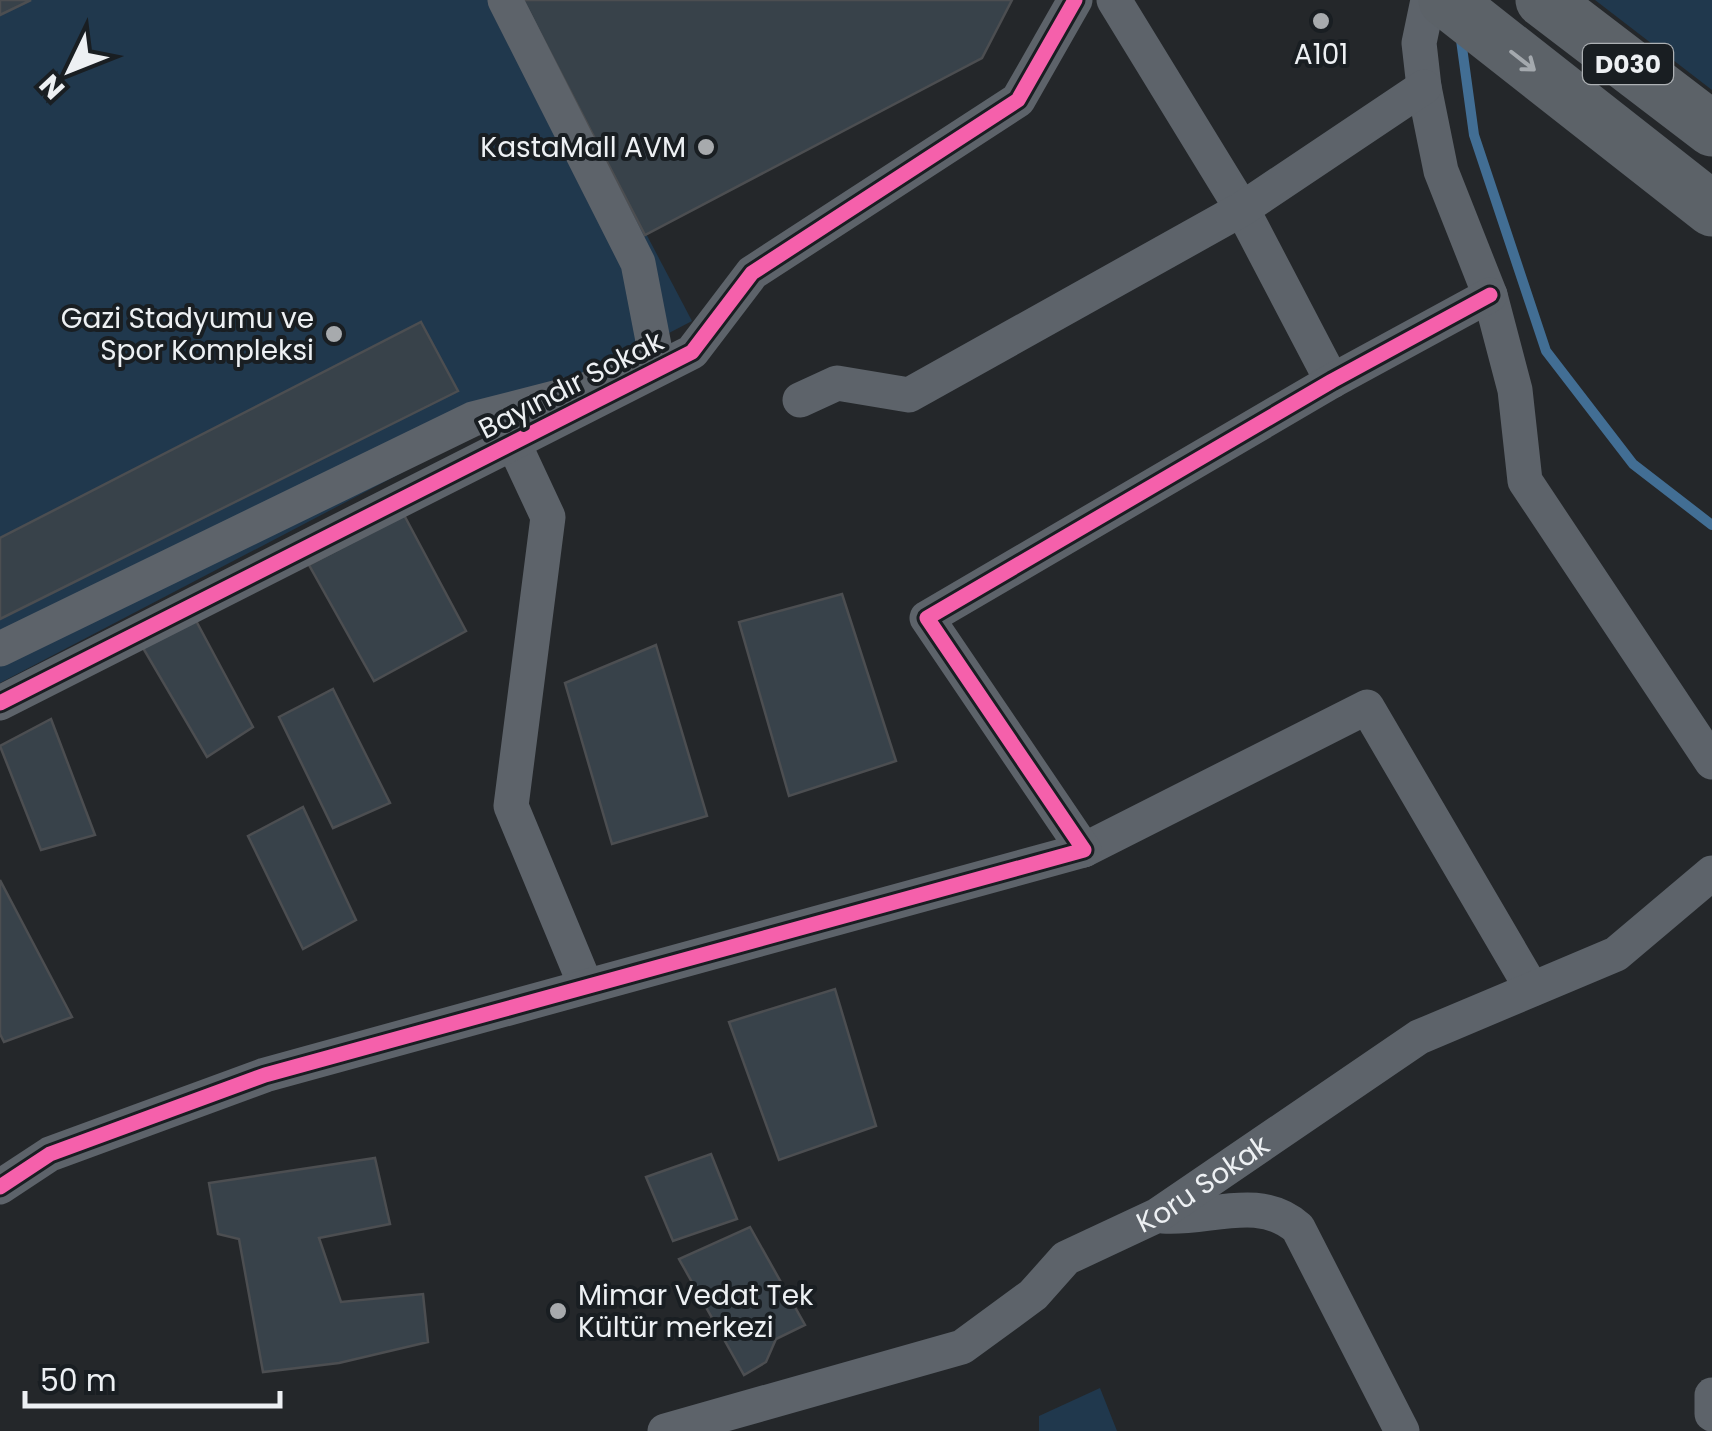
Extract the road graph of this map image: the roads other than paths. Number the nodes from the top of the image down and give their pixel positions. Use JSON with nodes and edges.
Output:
{"nodes":[{"id":1,"x":505,"y":0,"type":"edge"},
{"id":2,"x":1075,"y":0,"type":"edge"},
{"id":3,"x":1114,"y":0,"type":"edge"},
{"id":4,"x":1428,"y":0,"type":"edge"},
{"id":5,"x":1446,"y":0,"type":"edge"},
{"id":6,"x":1544,"y":0,"type":"edge"},
{"id":7,"x":1424,"y":87,"type":"junction"},
{"id":8,"x":1712,"y":128,"type":"edge"},
{"id":9,"x":1712,"y":208,"type":"edge"},
{"id":10,"x":1242,"y":210,"type":"junction"},
{"id":11,"x":1490,"y":296,"type":"junction"},
{"id":12,"x":1332,"y":381,"type":"junction"},
{"id":13,"x":800,"y":400,"type":"dead end"},
{"id":14,"x":513,"y":442,"type":"junction"},
{"id":15,"x":0,"y":649,"type":"edge"},
{"id":16,"x":0,"y":704,"type":"edge"},
{"id":17,"x":1712,"y":762,"type":"edge"},
{"id":18,"x":1084,"y":850,"type":"junction"},
{"id":19,"x":1712,"y":872,"type":"edge"},
{"id":20,"x":585,"y":984,"type":"junction"},
{"id":21,"x":1532,"y":989,"type":"junction"},
{"id":22,"x":0,"y":1187,"type":"edge"},
{"id":23,"x":1158,"y":1216,"type":"junction"},
{"id":24,"x":1712,"y":1395,"type":"edge"},
{"id":25,"x":1712,"y":1414,"type":"edge"},
{"id":26,"x":665,"y":1431,"type":"edge"},
{"id":27,"x":1402,"y":1431,"type":"edge"}],
"edges":[{"from":1,"to":15,"type":"street"},
{"from":2,"to":14,"type":"street","name":"Bayındır Sokak"},
{"from":3,"to":10,"type":"street"},
{"from":4,"to":7,"type":"street"},
{"from":5,"to":9,"type":"highway","one_way":true},
{"from":6,"to":8,"type":"highway","number":"D030"},
{"from":7,"to":10,"type":"street"},
{"from":7,"to":11,"type":"street"},
{"from":10,"to":12,"type":"street"},
{"from":10,"to":13,"type":"street"},
{"from":11,"to":12,"type":"street"},
{"from":11,"to":17,"type":"street"},
{"from":12,"to":18,"type":"street"},
{"from":14,"to":16,"type":"street","name":"Bayındır Sokak"},
{"from":14,"to":20,"type":"street"},
{"from":18,"to":20,"type":"street"},
{"from":18,"to":21,"type":"street"},
{"from":19,"to":21,"type":"street","name":"Koru Sokak"},
{"from":20,"to":22,"type":"street"},
{"from":21,"to":23,"type":"street","name":"Koru Sokak"},
{"from":23,"to":26,"type":"street","name":"Koru Sokak"},
{"from":23,"to":27,"type":"street"},
{"from":24,"to":25,"type":"street"}]}
